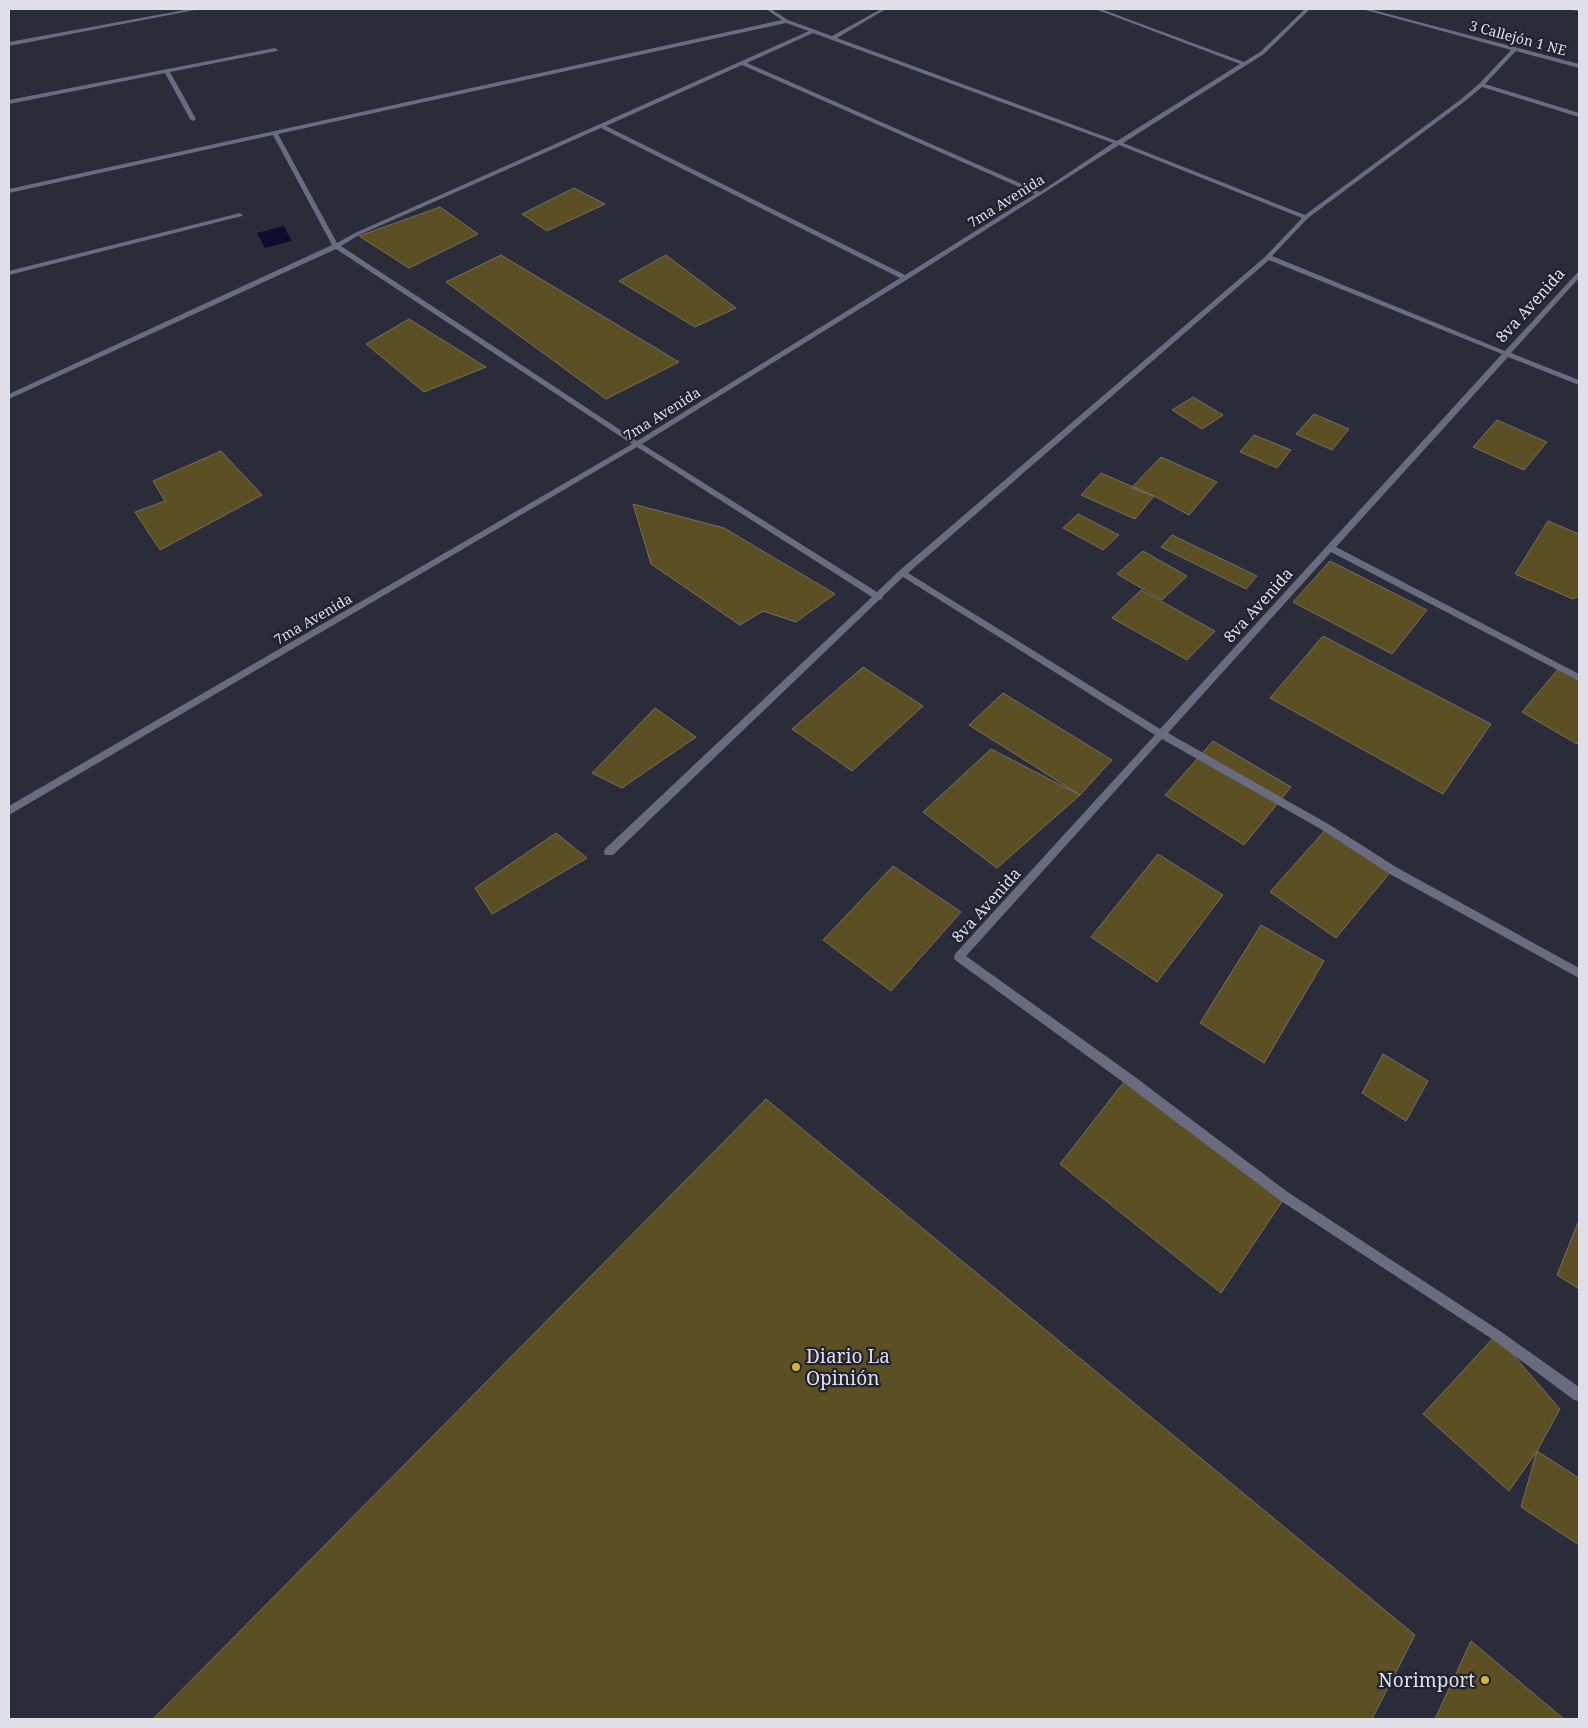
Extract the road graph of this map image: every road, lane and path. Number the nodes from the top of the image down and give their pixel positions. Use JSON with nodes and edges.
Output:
{"nodes":[{"id":1,"x":198,"y":9,"type":"edge"},
{"id":2,"x":768,"y":9,"type":"edge"},
{"id":3,"x":884,"y":9,"type":"edge"},
{"id":4,"x":1096,"y":9,"type":"edge"},
{"id":5,"x":1308,"y":9,"type":"edge"},
{"id":6,"x":1364,"y":9,"type":"edge"},
{"id":7,"x":1574,"y":9,"type":"edge"},
{"id":8,"x":1579,"y":10,"type":"edge"},
{"id":9,"x":786,"y":21,"type":"junction"},
{"id":10,"x":812,"y":31,"type":"junction"},
{"id":11,"x":832,"y":38,"type":"junction"},
{"id":12,"x":9,"y":44,"type":"edge"},
{"id":13,"x":1515,"y":49,"type":"junction"},
{"id":14,"x":275,"y":50,"type":"dead end"},
{"id":15,"x":741,"y":62,"type":"junction"},
{"id":16,"x":1245,"y":64,"type":"junction"},
{"id":17,"x":1579,"y":66,"type":"edge"},
{"id":18,"x":167,"y":71,"type":"junction"},
{"id":19,"x":1481,"y":85,"type":"junction"},
{"id":20,"x":9,"y":102,"type":"edge"},
{"id":21,"x":1579,"y":116,"type":"edge"},
{"id":22,"x":193,"y":119,"type":"dead end"},
{"id":23,"x":602,"y":126,"type":"junction"},
{"id":24,"x":274,"y":132,"type":"junction"},
{"id":25,"x":1118,"y":143,"type":"junction"},
{"id":26,"x":9,"y":191,"type":"edge"},
{"id":27,"x":1040,"y":194,"type":"junction"},
{"id":28,"x":240,"y":215,"type":"dead end"},
{"id":29,"x":1306,"y":217,"type":"junction"},
{"id":30,"x":336,"y":246,"type":"junction"},
{"id":31,"x":1268,"y":257,"type":"junction"},
{"id":32,"x":9,"y":273,"type":"edge"},
{"id":33,"x":1579,"y":274,"type":"edge"},
{"id":34,"x":906,"y":278,"type":"junction"},
{"id":35,"x":1506,"y":354,"type":"junction"},
{"id":36,"x":1579,"y":383,"type":"edge"},
{"id":37,"x":9,"y":397,"type":"edge"},
{"id":38,"x":637,"y":444,"type":"junction"},
{"id":39,"x":1330,"y":548,"type":"junction"},
{"id":40,"x":902,"y":573,"type":"junction"},
{"id":41,"x":879,"y":597,"type":"junction"},
{"id":42,"x":1579,"y":678,"type":"edge"},
{"id":43,"x":1161,"y":734,"type":"junction"},
{"id":44,"x":9,"y":811,"type":"edge"},
{"id":45,"x":609,"y":852,"type":"dead end"},
{"id":46,"x":1579,"y":973,"type":"edge"},
{"id":47,"x":1579,"y":1395,"type":"edge"}],
"edges":[{"from":1,"to":12,"type":"street"},
{"from":2,"to":9,"type":"street"},
{"from":3,"to":11,"type":"street"},
{"from":4,"to":16,"type":"street"},
{"from":5,"to":16,"type":"street","name":"7ma Avenida"},
{"from":6,"to":13,"type":"street","name":"3 Callejón 1 NE"},
{"from":7,"to":8,"type":"street"},
{"from":9,"to":10,"type":"street"},
{"from":9,"to":24,"type":"street"},
{"from":10,"to":11,"type":"street"},
{"from":10,"to":15,"type":"street"},
{"from":11,"to":25,"type":"street"},
{"from":13,"to":17,"type":"street","name":"3 Callejón 1 NE"},
{"from":13,"to":19,"type":"street"},
{"from":14,"to":18,"type":"street"},
{"from":15,"to":23,"type":"street"},
{"from":15,"to":27,"type":"street"},
{"from":16,"to":25,"type":"street","name":"7ma Avenida"},
{"from":18,"to":20,"type":"street"},
{"from":18,"to":22,"type":"street"},
{"from":19,"to":21,"type":"street"},
{"from":19,"to":29,"type":"street"},
{"from":23,"to":30,"type":"street"},
{"from":23,"to":34,"type":"street"},
{"from":24,"to":26,"type":"street"},
{"from":24,"to":30,"type":"street"},
{"from":25,"to":27,"type":"street","name":"7ma Avenida"},
{"from":25,"to":29,"type":"street"},
{"from":27,"to":34,"type":"street","name":"7ma Avenida"},
{"from":28,"to":32,"type":"street"},
{"from":29,"to":31,"type":"street"},
{"from":30,"to":37,"type":"street"},
{"from":30,"to":38,"type":"street"},
{"from":31,"to":35,"type":"street"},
{"from":31,"to":40,"type":"street"},
{"from":33,"to":35,"type":"street","name":"8va Avenida"},
{"from":34,"to":38,"type":"street","name":"7ma Avenida"},
{"from":35,"to":36,"type":"street"},
{"from":35,"to":39,"type":"street","name":"8va Avenida"},
{"from":38,"to":41,"type":"street"},
{"from":38,"to":44,"type":"street","name":"7ma Avenida"},
{"from":39,"to":42,"type":"street"},
{"from":39,"to":43,"type":"street","name":"8va Avenida"},
{"from":40,"to":41,"type":"street"},
{"from":40,"to":43,"type":"street"},
{"from":41,"to":45,"type":"street"},
{"from":43,"to":46,"type":"street"},
{"from":43,"to":47,"type":"street","name":"8va Avenida"}]}
